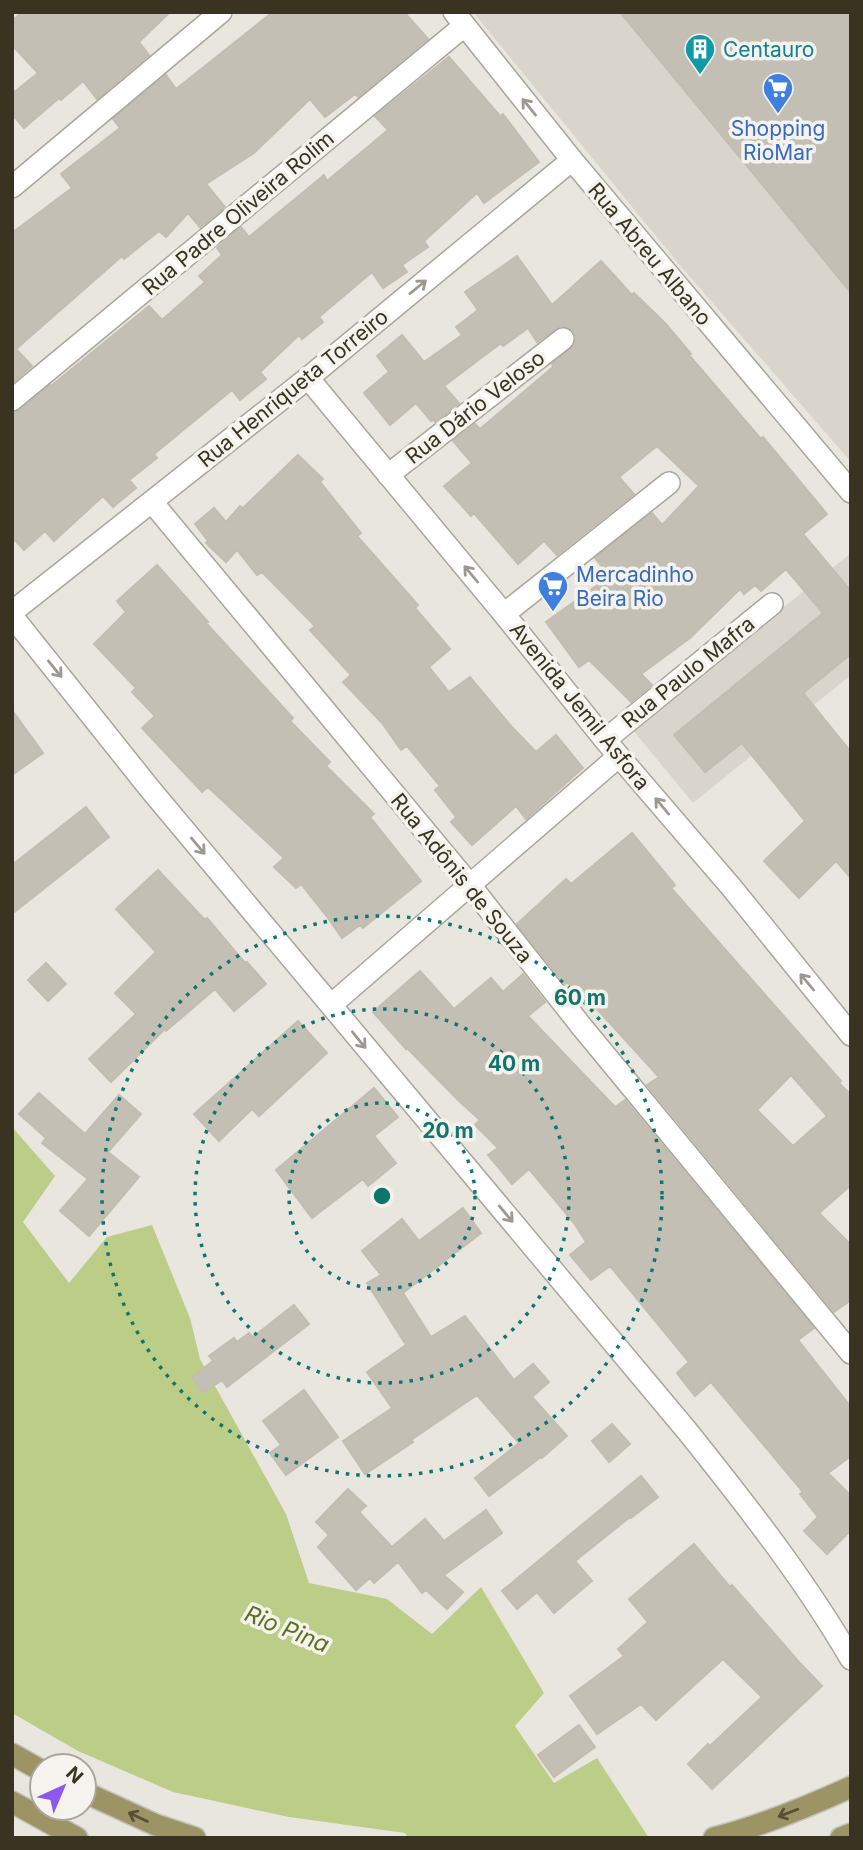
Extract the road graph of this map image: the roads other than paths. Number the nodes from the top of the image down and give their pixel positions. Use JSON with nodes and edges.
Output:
{"nodes":[{"id":1,"x":221,"y":12,"type":"edge"},
{"id":2,"x":459,"y":19,"type":"edge"},
{"id":3,"x":572,"y":160,"type":"junction"},
{"id":4,"x":12,"y":187,"type":"edge"},
{"id":5,"x":563,"y":340,"type":"dead end"},
{"id":6,"x":308,"y":377,"type":"junction"},
{"id":7,"x":12,"y":400,"type":"edge"},
{"id":8,"x":388,"y":475,"type":"junction"},
{"id":9,"x":669,"y":483,"type":"dead end"},
{"id":10,"x":851,"y":492,"type":"edge"},
{"id":11,"x":152,"y":502,"type":"junction"},
{"id":12,"x":772,"y":604,"type":"dead end"},
{"id":13,"x":12,"y":614,"type":"edge"},
{"id":14,"x":504,"y":614,"type":"junction"},
{"id":15,"x":604,"y":740,"type":"junction"},
{"id":16,"x":619,"y":755,"type":"junction"},
{"id":17,"x":469,"y":884,"type":"junction"},
{"id":18,"x":331,"y":1005,"type":"junction"},
{"id":19,"x":851,"y":1034,"type":"edge"},
{"id":20,"x":851,"y":1353,"type":"edge"},
{"id":21,"x":851,"y":1659,"type":"edge"},
{"id":22,"x":12,"y":1754,"type":"edge"},
{"id":23,"x":28,"y":1763,"type":"edge"},
{"id":24,"x":851,"y":1787,"type":"edge"},
{"id":25,"x":98,"y":1798,"type":"edge"},
{"id":26,"x":12,"y":1802,"type":"edge"},
{"id":27,"x":851,"y":1834,"type":"edge"},
{"id":28,"x":77,"y":1838,"type":"edge"},
{"id":29,"x":195,"y":1838,"type":"edge"},
{"id":30,"x":714,"y":1838,"type":"edge"},
{"id":31,"x":841,"y":1838,"type":"edge"}],
"edges":[{"from":1,"to":4,"type":"street"},
{"from":3,"to":2,"type":"street","name":"Rua Abreu Albano","one_way":true},
{"from":2,"to":7,"type":"street","name":"Rua Padre Oliveira Rolim"},
{"from":6,"to":3,"type":"street","name":"Rua Henriqueta Torreiro","one_way":true},
{"from":3,"to":10,"type":"street","name":"Rua Abreu Albano"},
{"from":5,"to":8,"type":"street","name":"Rua Dário Veloso"},
{"from":6,"to":8,"type":"street","name":"Avenida Jemil Asfora"},
{"from":6,"to":11,"type":"street","name":"Rua Henriqueta Torreiro"},
{"from":14,"to":8,"type":"street","name":"Avenida Jemil Asfora","one_way":true},
{"from":9,"to":14,"type":"street"},
{"from":11,"to":13,"type":"street","name":"Rua Henriqueta Torreiro"},
{"from":11,"to":17,"type":"street","name":"Rua Adônis de Souza"},
{"from":12,"to":15,"type":"street","name":"Rua Paulo Mafra"},
{"from":13,"to":18,"type":"street","one_way":true},
{"from":14,"to":15,"type":"street","name":"Avenida Jemil Asfora"},
{"from":15,"to":16,"type":"street","name":"Avenida Jemil Asfora"},
{"from":16,"to":17,"type":"street","name":"Rua Paulo Mafra"},
{"from":19,"to":16,"type":"street","name":"Avenida Jemil Asfora","one_way":true},
{"from":17,"to":18,"type":"street","name":"Rua Paulo Mafra"},
{"from":17,"to":20,"type":"street","name":"Rua Adônis de Souza"},
{"from":18,"to":21,"type":"street","one_way":true},
{"from":22,"to":23,"type":"main road"},
{"from":24,"to":30,"type":"main road","one_way":true},
{"from":29,"to":25,"type":"main road","one_way":true},
{"from":26,"to":28,"type":"main road"},
{"from":27,"to":31,"type":"main road"}]}
